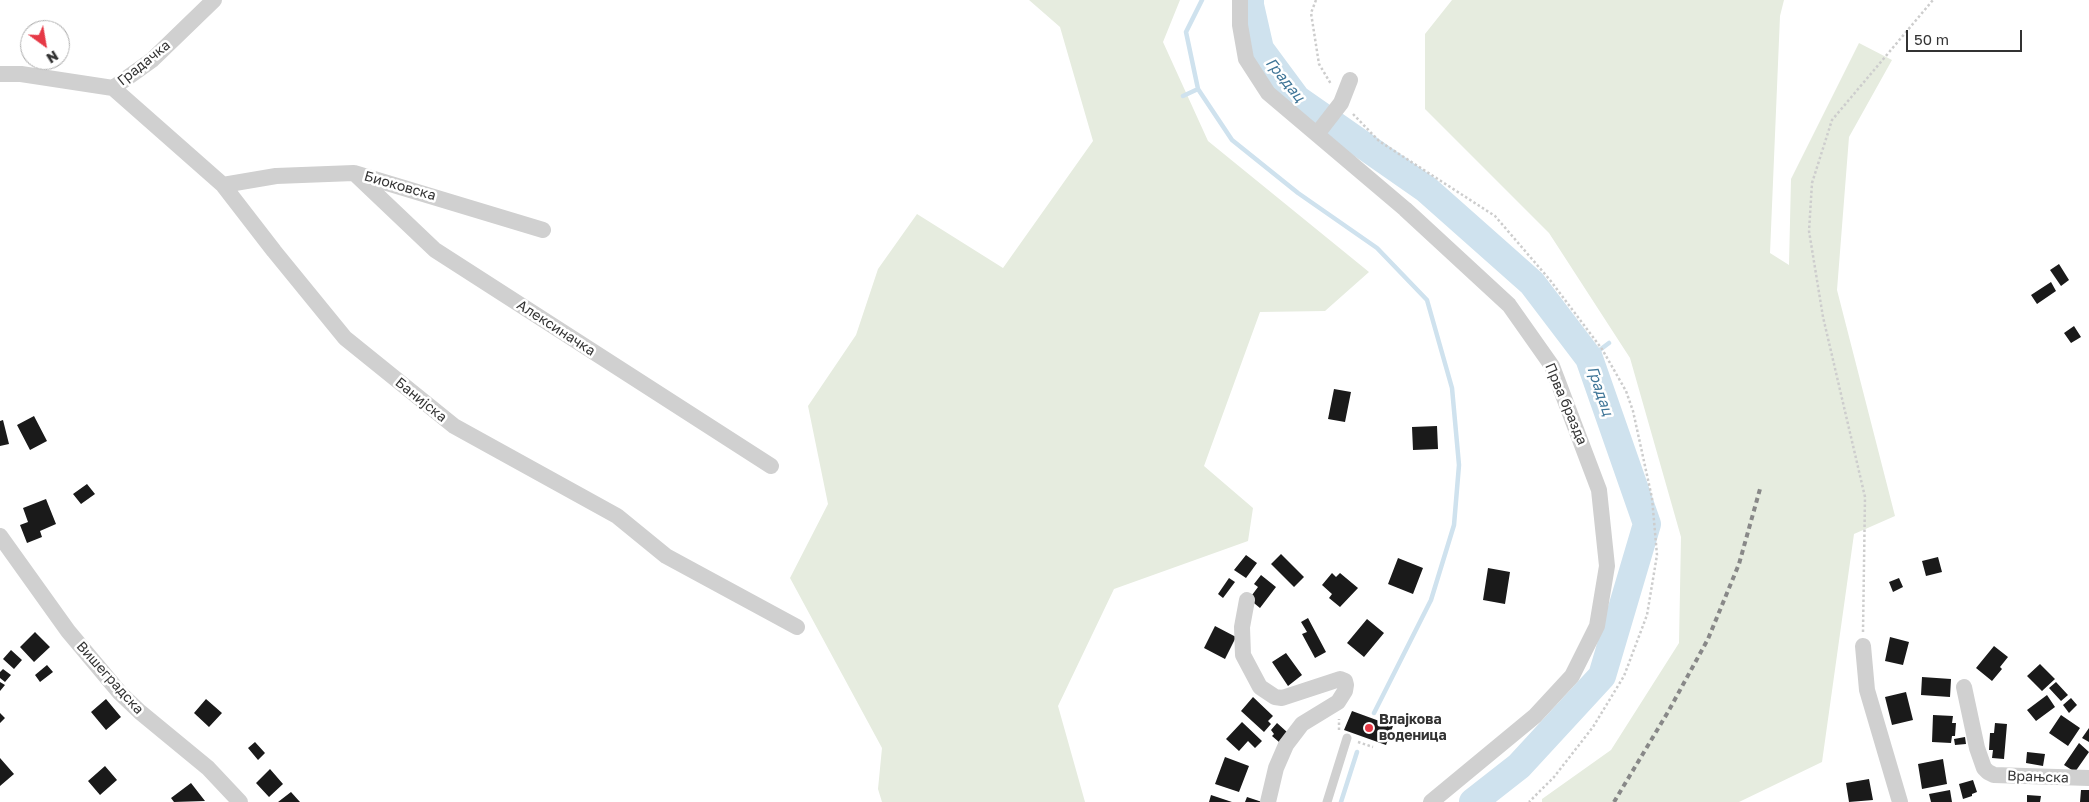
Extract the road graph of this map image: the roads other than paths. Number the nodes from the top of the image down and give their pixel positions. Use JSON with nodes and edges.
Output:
{"nodes":[{"id":1,"x":214,"y":0,"type":"edge"},
{"id":2,"x":1240,"y":0,"type":"edge"},
{"id":3,"x":0,"y":74,"type":"edge"},
{"id":4,"x":1350,"y":80,"type":"dead end"},
{"id":5,"x":113,"y":88,"type":"junction"},
{"id":6,"x":1317,"y":134,"type":"junction"},
{"id":7,"x":354,"y":173,"type":"junction"},
{"id":8,"x":223,"y":185,"type":"junction"},
{"id":9,"x":543,"y":230,"type":"dead end"},
{"id":10,"x":771,"y":466,"type":"dead end"},
{"id":11,"x":0,"y":536,"type":"edge"},
{"id":12,"x":1247,"y":600,"type":"dead end"},
{"id":13,"x":797,"y":627,"type":"dead end"},
{"id":14,"x":1863,"y":646,"type":"road end"},
{"id":15,"x":1964,"y":687,"type":"dead end"},
{"id":16,"x":1347,"y":738,"type":"road end"},
{"id":17,"x":2089,"y":778,"type":"edge"},
{"id":18,"x":1435,"y":797,"type":"edge"},
{"id":19,"x":240,"y":802,"type":"edge"},
{"id":20,"x":1268,"y":802,"type":"edge"},
{"id":21,"x":1327,"y":802,"type":"edge"},
{"id":22,"x":1900,"y":802,"type":"edge"}],
"edges":[{"from":1,"to":5,"type":"street","name":"Градачка"},
{"from":2,"to":6,"type":"street","name":"Прва бразда"},
{"from":3,"to":5,"type":"street","name":"Градачка"},
{"from":4,"to":6,"type":"street"},
{"from":5,"to":8,"type":"street","name":"Банијска"},
{"from":6,"to":18,"type":"street","name":"Прва бразда"},
{"from":7,"to":8,"type":"street","name":"Биоковска"},
{"from":7,"to":9,"type":"street","name":"Биоковска"},
{"from":7,"to":10,"type":"street","name":"Алексиначка"},
{"from":8,"to":13,"type":"street","name":"Банијска"},
{"from":11,"to":19,"type":"street","name":"Вишеградска"},
{"from":12,"to":20,"type":"street"},
{"from":14,"to":22,"type":"street"},
{"from":15,"to":17,"type":"street","name":"Врањска"},
{"from":16,"to":21,"type":"lane"}]}
